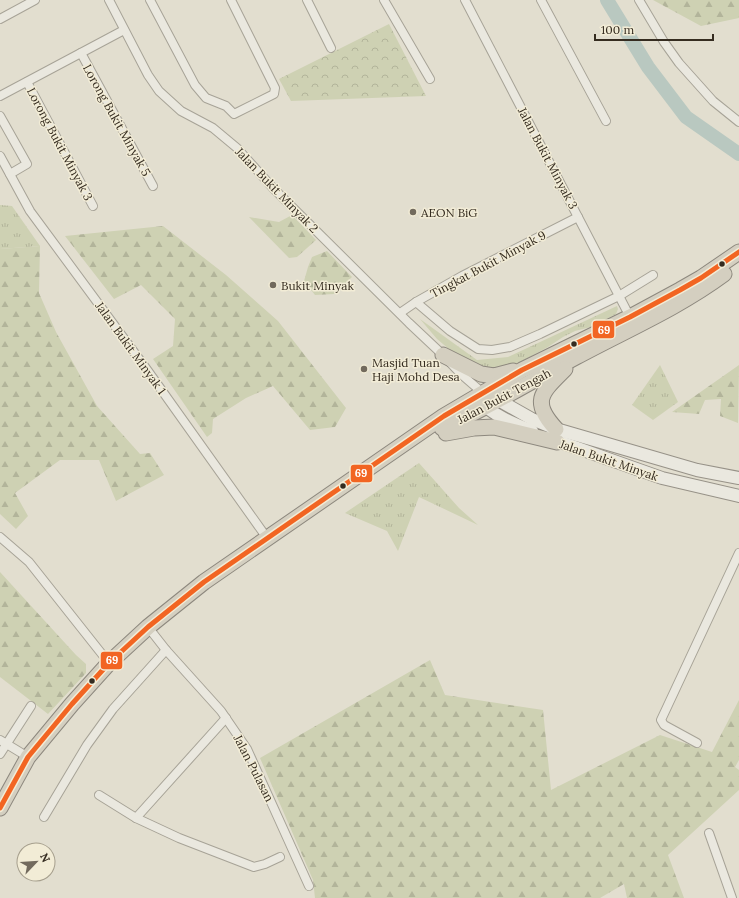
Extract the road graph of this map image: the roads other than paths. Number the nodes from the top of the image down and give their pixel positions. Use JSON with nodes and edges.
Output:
{"nodes":[{"id":1,"x":35,"y":0,"type":"edge"},
{"id":2,"x":109,"y":0,"type":"edge"},
{"id":3,"x":150,"y":0,"type":"edge"},
{"id":4,"x":232,"y":0,"type":"edge"},
{"id":5,"x":307,"y":0,"type":"edge"},
{"id":6,"x":384,"y":0,"type":"edge"},
{"id":7,"x":465,"y":0,"type":"edge"},
{"id":8,"x":541,"y":0,"type":"edge"},
{"id":9,"x":640,"y":0,"type":"edge"},
{"id":10,"x":0,"y":19,"type":"edge"},
{"id":11,"x":124,"y":30,"type":"junction"},
{"id":12,"x":331,"y":48,"type":"dead end"},
{"id":13,"x":81,"y":53,"type":"junction"},
{"id":14,"x":430,"y":79,"type":"dead end"},
{"id":15,"x":27,"y":82,"type":"junction"},
{"id":16,"x":0,"y":96,"type":"edge"},
{"id":17,"x":0,"y":116,"type":"edge"},
{"id":18,"x":606,"y":121,"type":"dead end"},
{"id":19,"x":739,"y":122,"type":"edge"},
{"id":20,"x":0,"y":156,"type":"edge"},
{"id":21,"x":10,"y":174,"type":"junction"},
{"id":22,"x":153,"y":186,"type":"dead end"},
{"id":23,"x":93,"y":206,"type":"dead end"},
{"id":24,"x":578,"y":216,"type":"junction"},
{"id":25,"x":739,"y":252,"type":"edge"},
{"id":26,"x":739,"y":263,"type":"edge"},
{"id":27,"x":653,"y":274,"type":"dead end"},
{"id":28,"x":619,"y":296,"type":"junction"},
{"id":29,"x":416,"y":302,"type":"junction"},
{"id":30,"x":400,"y":313,"type":"junction"},
{"id":31,"x":630,"y":316,"type":"junction"},
{"id":32,"x":443,"y":355,"type":"junction"},
{"id":33,"x":576,"y":357,"type":"junction"},
{"id":34,"x":522,"y":370,"type":"junction"},
{"id":35,"x":482,"y":399,"type":"junction"},
{"id":36,"x":499,"y":400,"type":"junction"},
{"id":37,"x":557,"y":435,"type":"junction"},
{"id":38,"x":399,"y":448,"type":"junction"},
{"id":39,"x":739,"y":478,"type":"edge"},
{"id":40,"x":739,"y":496,"type":"edge"},
{"id":41,"x":0,"y":537,"type":"edge"},
{"id":42,"x":267,"y":538,"type":"junction"},
{"id":43,"x":739,"y":553,"type":"edge"},
{"id":44,"x":148,"y":627,"type":"junction"},
{"id":45,"x":166,"y":650,"type":"junction"},
{"id":46,"x":110,"y":663,"type":"junction"},
{"id":47,"x":31,"y":706,"type":"dead end"},
{"id":48,"x":226,"y":718,"type":"junction"},
{"id":49,"x":3,"y":742,"type":"edge"},
{"id":50,"x":697,"y":743,"type":"dead end"},
{"id":51,"x":0,"y":754,"type":"edge"},
{"id":52,"x":28,"y":757,"type":"junction"},
{"id":53,"x":99,"y":795,"type":"dead end"},
{"id":54,"x":0,"y":808,"type":"edge"},
{"id":55,"x":44,"y":816,"type":"dead end"},
{"id":56,"x":136,"y":818,"type":"junction"},
{"id":57,"x":709,"y":834,"type":"dead end"},
{"id":58,"x":280,"y":857,"type":"dead end"},
{"id":59,"x":308,"y":886,"type":"dead end"},
{"id":60,"x":732,"y":898,"type":"edge"}],
"edges":[{"from":1,"to":10,"type":"street"},
{"from":2,"to":11,"type":"street","name":"Jalan Bukit Minyak 2"},
{"from":3,"to":4,"type":"street"},
{"from":5,"to":12,"type":"street"},
{"from":6,"to":14,"type":"street"},
{"from":7,"to":24,"type":"street","name":"Jalan Bukit Minyak 3"},
{"from":8,"to":18,"type":"street"},
{"from":9,"to":19,"type":"street"},
{"from":11,"to":13,"type":"street"},
{"from":11,"to":30,"type":"street","name":"Jalan Bukit Minyak 2"},
{"from":13,"to":15,"type":"street"},
{"from":13,"to":22,"type":"street","name":"Lorong Bukit Minyak 5"},
{"from":15,"to":16,"type":"street"},
{"from":15,"to":23,"type":"street","name":"Lorong Bukit Minyak 3"},
{"from":17,"to":21,"type":"street"},
{"from":20,"to":21,"type":"street","name":"Jalan Bukit Minyak 1"},
{"from":21,"to":42,"type":"street","name":"Jalan Bukit Minyak 1"},
{"from":24,"to":28,"type":"street","name":"Jalan Bukit Minyak 3"},
{"from":24,"to":29,"type":"street","name":"Tingkat Bukit Minyak 9"},
{"from":25,"to":31,"type":"highway","name":"Jalan Bukit Tengah"},
{"from":26,"to":33,"type":"highway","name":"Jalan Bukit Tengah"},
{"from":27,"to":28,"type":"street"},
{"from":28,"to":29,"type":"street"},
{"from":28,"to":31,"type":"street","name":"Jalan Bukit Minyak 3"},
{"from":29,"to":30,"type":"street","name":"Tingkat Bukit Minyak 9"},
{"from":30,"to":32,"type":"street","name":"Jalan Bukit Minyak 2"},
{"from":31,"to":34,"type":"highway","name":"Jalan Bukit Tengah"},
{"from":32,"to":34,"type":"highway"},
{"from":32,"to":35,"type":"street","name":"Jalan Bukit Minyak 2"},
{"from":33,"to":36,"type":"highway","name":"Jalan Bukit Tengah"},
{"from":33,"to":37,"type":"highway"},
{"from":34,"to":35,"type":"highway","name":"Jalan Bukit Tengah"},
{"from":35,"to":36,"type":"highway","name":"Jalan Bukit Tengah"},
{"from":35,"to":37,"type":"main road","name":"Jalan Bukit Minyak"},
{"from":35,"to":38,"type":"highway","name":"Jalan Bukit Tengah"},
{"from":36,"to":37,"type":"main road","name":"Jalan Bukit Minyak"},
{"from":37,"to":38,"type":"highway"},
{"from":37,"to":39,"type":"main road","name":"Jalan Bukit Minyak"},
{"from":37,"to":40,"type":"main road","name":"Jalan Bukit Minyak"},
{"from":38,"to":42,"type":"highway"},
{"from":41,"to":46,"type":"street"},
{"from":42,"to":44,"type":"highway"},
{"from":43,"to":50,"type":"street"},
{"from":44,"to":45,"type":"street","name":"Jalan Pulasan"},
{"from":44,"to":46,"type":"highway"},
{"from":45,"to":48,"type":"street","name":"Jalan Pulasan"},
{"from":45,"to":55,"type":"street"},
{"from":46,"to":52,"type":"highway"},
{"from":47,"to":49,"type":"street"},
{"from":48,"to":56,"type":"street"},
{"from":48,"to":59,"type":"street","name":"Jalan Pulasan"},
{"from":49,"to":51,"type":"street"},
{"from":49,"to":52,"type":"street"},
{"from":52,"to":54,"type":"highway"},
{"from":53,"to":56,"type":"street"},
{"from":56,"to":58,"type":"street"},
{"from":57,"to":60,"type":"street"}]}
